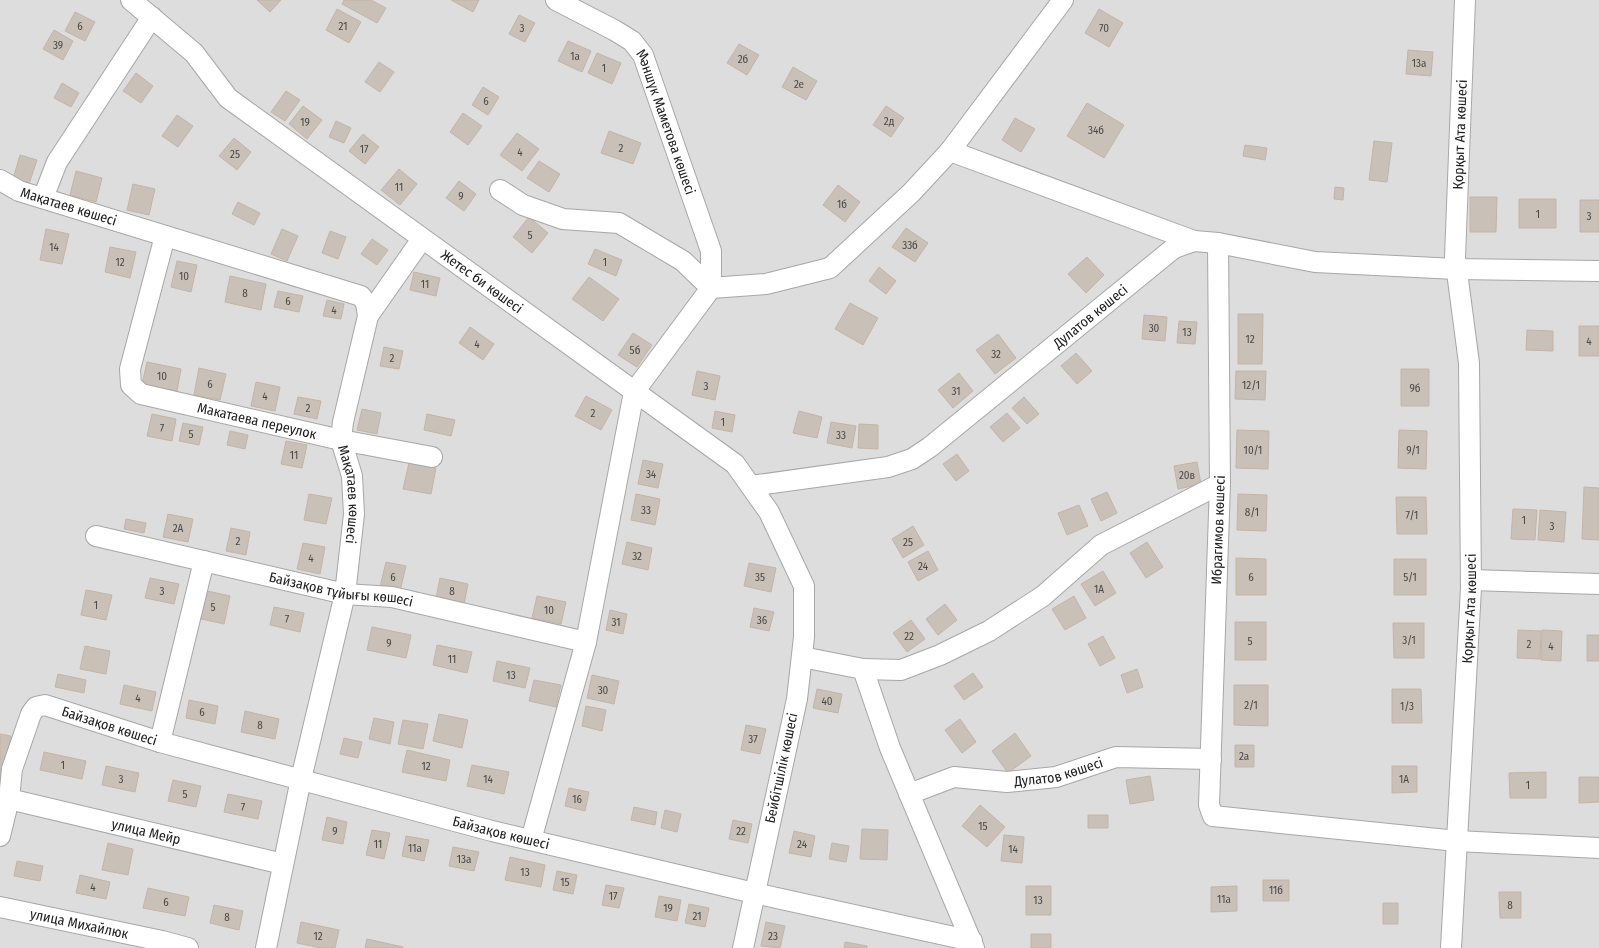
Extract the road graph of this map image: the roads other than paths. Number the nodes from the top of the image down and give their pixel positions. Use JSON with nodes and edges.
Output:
{"nodes":[{"id":1,"x":131,"y":0,"type":"edge"},
{"id":2,"x":556,"y":0,"type":"edge"},
{"id":3,"x":1063,"y":0,"type":"edge"},
{"id":4,"x":1465,"y":0,"type":"edge"},
{"id":5,"x":152,"y":17,"type":"junction"},
{"id":6,"x":950,"y":150,"type":"junction"},
{"id":7,"x":0,"y":180,"type":"edge"},
{"id":8,"x":500,"y":190,"type":"dead end"},
{"id":9,"x":43,"y":198,"type":"junction"},
{"id":10,"x":165,"y":236,"type":"junction"},
{"id":11,"x":422,"y":239,"type":"junction"},
{"id":12,"x":1194,"y":241,"type":"junction"},
{"id":13,"x":1218,"y":243,"type":"junction"},
{"id":14,"x":1456,"y":269,"type":"junction"},
{"id":15,"x":1599,"y":271,"type":"edge"},
{"id":16,"x":711,"y":288,"type":"junction"},
{"id":17,"x":368,"y":316,"type":"junction"},
{"id":18,"x":634,"y":392,"type":"junction"},
{"id":19,"x":341,"y":440,"type":"junction"},
{"id":20,"x":432,"y":457,"type":"dead end"},
{"id":21,"x":1220,"y":484,"type":"junction"},
{"id":22,"x":751,"y":486,"type":"junction"},
{"id":23,"x":96,"y":536,"type":"dead end"},
{"id":24,"x":204,"y":561,"type":"junction"},
{"id":25,"x":1471,"y":580,"type":"junction"},
{"id":26,"x":1599,"y":584,"type":"edge"},
{"id":27,"x":804,"y":586,"type":"joint"},
{"id":28,"x":346,"y":594,"type":"junction"},
{"id":29,"x":586,"y":642,"type":"junction"},
{"id":30,"x":802,"y":657,"type":"junction"},
{"id":31,"x":863,"y":669,"type":"junction"},
{"id":32,"x":160,"y":742,"type":"junction"},
{"id":33,"x":1211,"y":759,"type":"junction"},
{"id":34,"x":301,"y":779,"type":"junction"},
{"id":35,"x":909,"y":794,"type":"junction"},
{"id":36,"x":9,"y":799,"type":"junction"},
{"id":37,"x":0,"y":836,"type":"edge"},
{"id":38,"x":531,"y":840,"type":"junction"},
{"id":39,"x":1457,"y":841,"type":"junction"},
{"id":40,"x":1599,"y":848,"type":"edge"},
{"id":41,"x":283,"y":864,"type":"junction"},
{"id":42,"x":754,"y":893,"type":"junction"},
{"id":43,"x":0,"y":908,"type":"edge"},
{"id":44,"x":973,"y":945,"type":"edge"},
{"id":45,"x":188,"y":948,"type":"edge"},
{"id":46,"x":266,"y":948,"type":"edge"},
{"id":47,"x":743,"y":948,"type":"edge"},
{"id":48,"x":1451,"y":948,"type":"edge"}],
"edges":[{"from":1,"to":5,"type":"street","name":"Жетес би көшесі"},
{"from":2,"to":16,"type":"street","name":"Мәншүк Маметова көшесі"},
{"from":3,"to":6,"type":"street"},
{"from":4,"to":14,"type":"street","name":"Қорқыт Ата көшесі"},
{"from":5,"to":9,"type":"street"},
{"from":5,"to":11,"type":"street","name":"Жетес би көшесі"},
{"from":6,"to":12,"type":"street"},
{"from":6,"to":16,"type":"street"},
{"from":7,"to":9,"type":"street","name":"Мақатаев көшесі"},
{"from":8,"to":16,"type":"street"},
{"from":9,"to":10,"type":"street","name":"Мақатаев көшесі"},
{"from":10,"to":17,"type":"street","name":"Мақатаев көшесі"},
{"from":10,"to":19,"type":"street","name":"Макатаева переулок"},
{"from":11,"to":17,"type":"street"},
{"from":11,"to":18,"type":"street","name":"Жетес би көшесі"},
{"from":12,"to":13,"type":"street","name":"Дулатов көшесі"},
{"from":12,"to":22,"type":"street","name":"Дулатов көшесі"},
{"from":13,"to":14,"type":"street","name":"Дулатов көшесі"},
{"from":13,"to":21,"type":"street","name":"Ибрагимов көшесі"},
{"from":14,"to":15,"type":"street"},
{"from":14,"to":25,"type":"street","name":"Қорқыт Ата көшесі"},
{"from":16,"to":18,"type":"street"},
{"from":17,"to":19,"type":"street","name":"Мақатаев көшесі"},
{"from":18,"to":22,"type":"street","name":"Жетес би көшесі"},
{"from":18,"to":29,"type":"street"},
{"from":19,"to":20,"type":"street","name":"Макатаева переулок"},
{"from":19,"to":28,"type":"street","name":"Мақатаев көшесі"},
{"from":21,"to":31,"type":"street"},
{"from":21,"to":33,"type":"street","name":"Ибрагимов көшесі"},
{"from":22,"to":27,"type":"street","name":"Жетес би көшесі"},
{"from":23,"to":24,"type":"street","name":"Байзақов тұйығы көшесі"},
{"from":24,"to":28,"type":"street","name":"Байзақов тұйығы көшесі"},
{"from":24,"to":32,"type":"street"},
{"from":25,"to":26,"type":"street"},
{"from":25,"to":39,"type":"street","name":"Қорқыт Ата көшесі"},
{"from":27,"to":30,"type":"street","name":"Бейбітшілік көшесі"},
{"from":28,"to":29,"type":"street","name":"Байзақов тұйығы көшесі"},
{"from":28,"to":34,"type":"street","name":"Мақатаев көшесі"},
{"from":29,"to":38,"type":"street"},
{"from":30,"to":31,"type":"street"},
{"from":30,"to":42,"type":"street","name":"Бейбітшілік көшесі"},
{"from":31,"to":35,"type":"street"},
{"from":32,"to":34,"type":"street","name":"Байзақов көшесі"},
{"from":32,"to":36,"type":"street","name":"Байзақов көшесі"},
{"from":33,"to":35,"type":"street","name":"Дулатов көшесі"},
{"from":33,"to":39,"type":"street","name":"Ибрагимов көшесі"},
{"from":34,"to":38,"type":"street","name":"Байзақов көшесі"},
{"from":34,"to":41,"type":"street","name":"Мақатаев көшесі"},
{"from":35,"to":44,"type":"street"},
{"from":36,"to":37,"type":"street"},
{"from":36,"to":41,"type":"street","name":"улица Мейр"},
{"from":38,"to":42,"type":"street","name":"Байзақов көшесі"},
{"from":39,"to":40,"type":"street"},
{"from":39,"to":48,"type":"street","name":"Қорқыт Ата көшесі"},
{"from":41,"to":46,"type":"street","name":"Мақатаев көшесі"},
{"from":42,"to":44,"type":"street","name":"Байзақов көшесі"},
{"from":42,"to":47,"type":"street","name":"Бейбітшілік көшесі"},
{"from":43,"to":45,"type":"street","name":"улица Михайлюк"}]}
